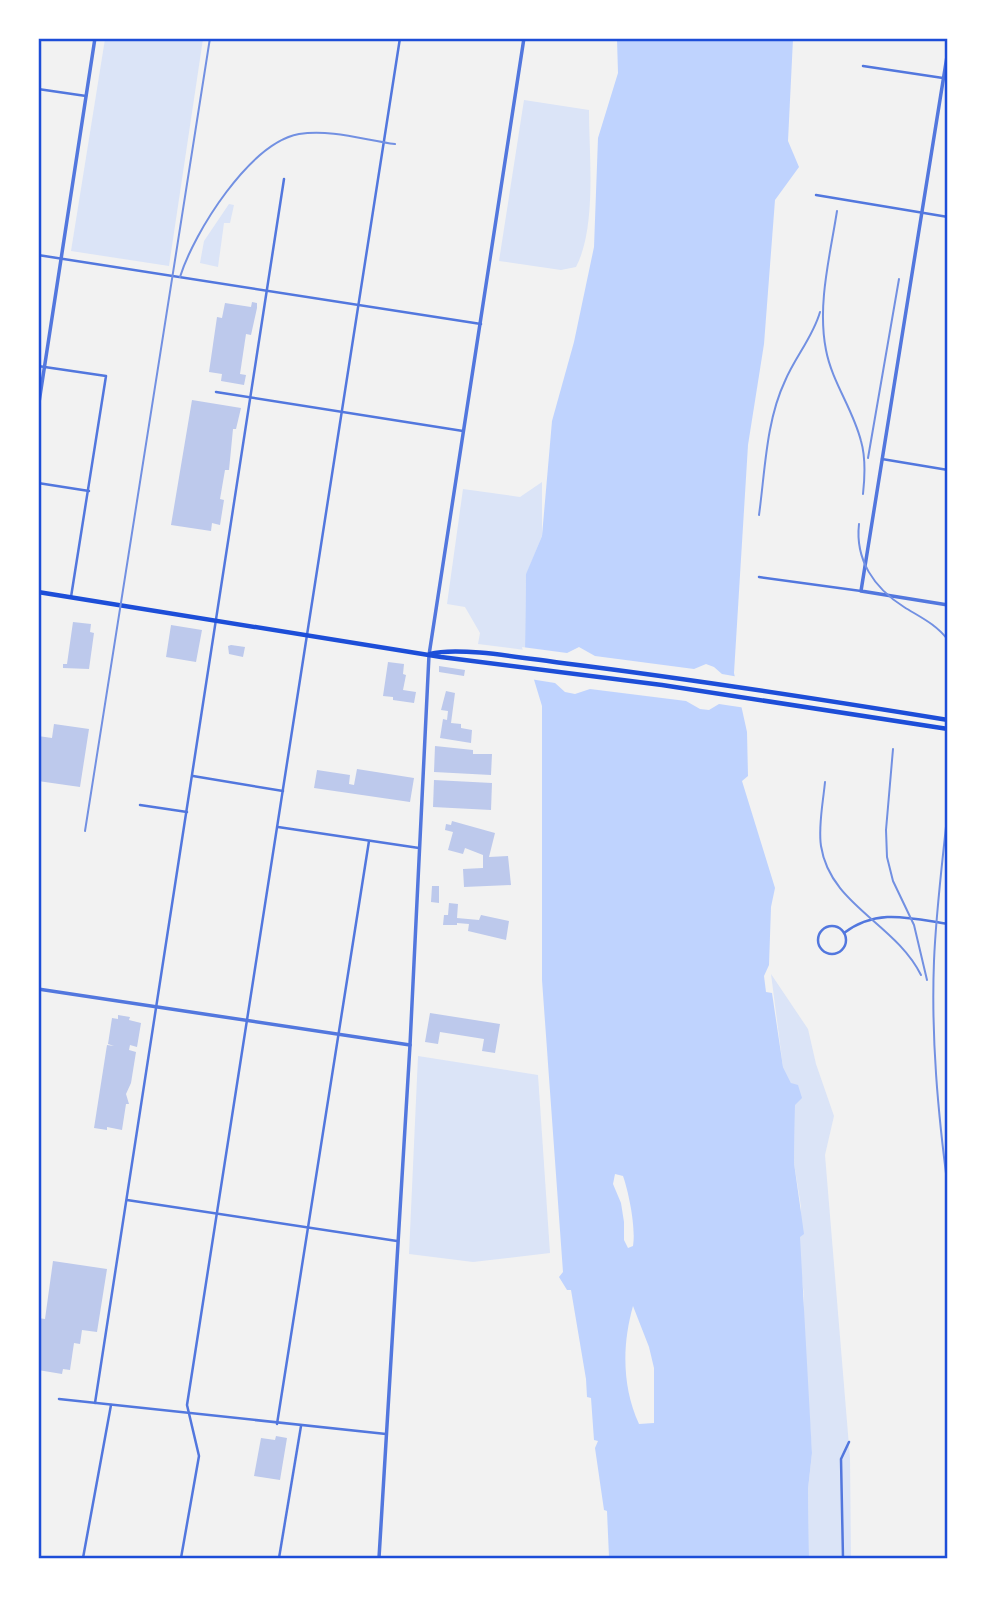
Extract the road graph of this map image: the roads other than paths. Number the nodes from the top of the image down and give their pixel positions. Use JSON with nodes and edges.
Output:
{"nodes":[{"id":1,"x":95,"y":38,"type":"edge"},
{"id":2,"x":400,"y":38,"type":"edge"},
{"id":3,"x":524,"y":38,"type":"edge"},
{"id":4,"x":947,"y":50,"type":"edge"},
{"id":5,"x":863,"y":66,"type":"dead end"},
{"id":6,"x":943,"y":78,"type":"junction"},
{"id":7,"x":38,"y":89,"type":"edge"},
{"id":8,"x":86,"y":96,"type":"junction"},
{"id":9,"x":284,"y":179,"type":"dead end"},
{"id":10,"x":816,"y":195,"type":"dead end"},
{"id":11,"x":922,"y":213,"type":"junction"},
{"id":12,"x":947,"y":217,"type":"edge"},
{"id":13,"x":38,"y":255,"type":"edge"},
{"id":14,"x":61,"y":259,"type":"junction"},
{"id":15,"x":267,"y":291,"type":"junction"},
{"id":16,"x":359,"y":305,"type":"junction"},
{"id":17,"x":481,"y":324,"type":"junction"},
{"id":18,"x":38,"y":366,"type":"edge"},
{"id":19,"x":46,"y":367,"type":"junction"},
{"id":20,"x":216,"y":392,"type":"dead end"},
{"id":21,"x":251,"y":398,"type":"junction"},
{"id":22,"x":38,"y":409,"type":"edge"},
{"id":23,"x":342,"y":412,"type":"junction"},
{"id":24,"x":463,"y":431,"type":"junction"},
{"id":25,"x":881,"y":459,"type":"junction"},
{"id":26,"x":947,"y":470,"type":"edge"},
{"id":27,"x":38,"y":484,"type":"edge"},
{"id":28,"x":89,"y":491,"type":"junction"},
{"id":29,"x":759,"y":577,"type":"dead end"},
{"id":30,"x":861,"y":591,"type":"junction"},
{"id":31,"x":38,"y":592,"type":"edge"},
{"id":32,"x":71,"y":597,"type":"junction"},
{"id":33,"x":947,"y":605,"type":"edge"},
{"id":34,"x":215,"y":620,"type":"junction"},
{"id":35,"x":307,"y":634,"type":"junction"},
{"id":36,"x":429,"y":655,"type":"junction"},
{"id":37,"x":947,"y":720,"type":"edge"},
{"id":38,"x":947,"y":729,"type":"edge"},
{"id":39,"x":193,"y":775,"type":"junction"},
{"id":40,"x":283,"y":791,"type":"junction"},
{"id":41,"x":141,"y":805,"type":"dead end"},
{"id":42,"x":187,"y":812,"type":"junction"},
{"id":43,"x":278,"y":827,"type":"junction"},
{"id":44,"x":369,"y":841,"type":"junction"},
{"id":45,"x":419,"y":848,"type":"junction"},
{"id":46,"x":947,"y":924,"type":"edge"},
{"id":47,"x":844,"y":933,"type":"junction"},
{"id":48,"x":38,"y":989,"type":"edge"},
{"id":49,"x":157,"y":1007,"type":"junction"},
{"id":50,"x":247,"y":1022,"type":"junction"},
{"id":51,"x":338,"y":1034,"type":"junction"},
{"id":52,"x":410,"y":1045,"type":"junction"},
{"id":53,"x":127,"y":1200,"type":"junction"},
{"id":54,"x":217,"y":1214,"type":"junction"},
{"id":55,"x":308,"y":1228,"type":"junction"},
{"id":56,"x":397,"y":1241,"type":"junction"},
{"id":57,"x":59,"y":1399,"type":"dead end"},
{"id":58,"x":95,"y":1403,"type":"junction"},
{"id":59,"x":111,"y":1405,"type":"junction"},
{"id":60,"x":189,"y":1414,"type":"junction"},
{"id":61,"x":277,"y":1423,"type":"junction"},
{"id":62,"x":301,"y":1426,"type":"junction"},
{"id":63,"x":386,"y":1434,"type":"junction"},
{"id":64,"x":849,"y":1442,"type":"dead end"},
{"id":65,"x":83,"y":1559,"type":"edge"},
{"id":66,"x":181,"y":1559,"type":"edge"},
{"id":67,"x":279,"y":1559,"type":"edge"},
{"id":68,"x":379,"y":1559,"type":"edge"},
{"id":69,"x":843,"y":1559,"type":"edge"}],
"edges":[{"from":1,"to":8,"type":"street"},
{"from":2,"to":16,"type":"street"},
{"from":3,"to":17,"type":"street"},
{"from":4,"to":6,"type":"street"},
{"from":5,"to":6,"type":"street"},
{"from":6,"to":11,"type":"street"},
{"from":7,"to":8,"type":"street"},
{"from":8,"to":14,"type":"street"},
{"from":9,"to":15,"type":"street"},
{"from":10,"to":11,"type":"street"},
{"from":11,"to":12,"type":"street"},
{"from":11,"to":25,"type":"street"},
{"from":13,"to":14,"type":"street"},
{"from":14,"to":15,"type":"street"},
{"from":14,"to":19,"type":"street"},
{"from":15,"to":16,"type":"street"},
{"from":15,"to":21,"type":"street"},
{"from":16,"to":17,"type":"street"},
{"from":16,"to":23,"type":"street"},
{"from":17,"to":24,"type":"street"},
{"from":18,"to":19,"type":"street"},
{"from":19,"to":22,"type":"street"},
{"from":19,"to":28,"type":"street"},
{"from":20,"to":21,"type":"street"},
{"from":21,"to":23,"type":"street"},
{"from":21,"to":34,"type":"street"},
{"from":23,"to":24,"type":"street"},
{"from":23,"to":35,"type":"street"},
{"from":24,"to":36,"type":"street"},
{"from":25,"to":26,"type":"street"},
{"from":25,"to":30,"type":"street"},
{"from":27,"to":28,"type":"street"},
{"from":28,"to":32,"type":"street"},
{"from":29,"to":30,"type":"street"},
{"from":30,"to":33,"type":"street"},
{"from":31,"to":32,"type":"main road"},
{"from":32,"to":34,"type":"main road"},
{"from":34,"to":35,"type":"main road"},
{"from":34,"to":39,"type":"street"},
{"from":35,"to":36,"type":"main road"},
{"from":35,"to":40,"type":"street"},
{"from":36,"to":37,"type":"main road"},
{"from":36,"to":38,"type":"main road"},
{"from":36,"to":45,"type":"street"},
{"from":39,"to":40,"type":"street"},
{"from":39,"to":42,"type":"street"},
{"from":40,"to":43,"type":"street"},
{"from":41,"to":42,"type":"street"},
{"from":42,"to":49,"type":"street"},
{"from":43,"to":44,"type":"street"},
{"from":43,"to":50,"type":"street"},
{"from":44,"to":45,"type":"street"},
{"from":44,"to":51,"type":"street"},
{"from":45,"to":52,"type":"street"},
{"from":46,"to":47,"type":"street"},
{"from":47,"to":47,"type":"street"},
{"from":48,"to":49,"type":"street"},
{"from":49,"to":50,"type":"street"},
{"from":49,"to":53,"type":"street"},
{"from":50,"to":51,"type":"street"},
{"from":50,"to":54,"type":"street"},
{"from":51,"to":52,"type":"street"},
{"from":51,"to":55,"type":"street"},
{"from":52,"to":56,"type":"street"},
{"from":53,"to":54,"type":"street"},
{"from":53,"to":58,"type":"street"},
{"from":54,"to":55,"type":"street"},
{"from":54,"to":60,"type":"street"},
{"from":55,"to":56,"type":"street"},
{"from":55,"to":61,"type":"street"},
{"from":56,"to":63,"type":"street"},
{"from":57,"to":58,"type":"street"},
{"from":58,"to":59,"type":"street"},
{"from":59,"to":60,"type":"street"},
{"from":59,"to":65,"type":"street"},
{"from":60,"to":61,"type":"street"},
{"from":60,"to":66,"type":"street"},
{"from":61,"to":62,"type":"street"},
{"from":62,"to":63,"type":"street"},
{"from":62,"to":67,"type":"street"},
{"from":63,"to":68,"type":"street"},
{"from":64,"to":69,"type":"street"}]}
